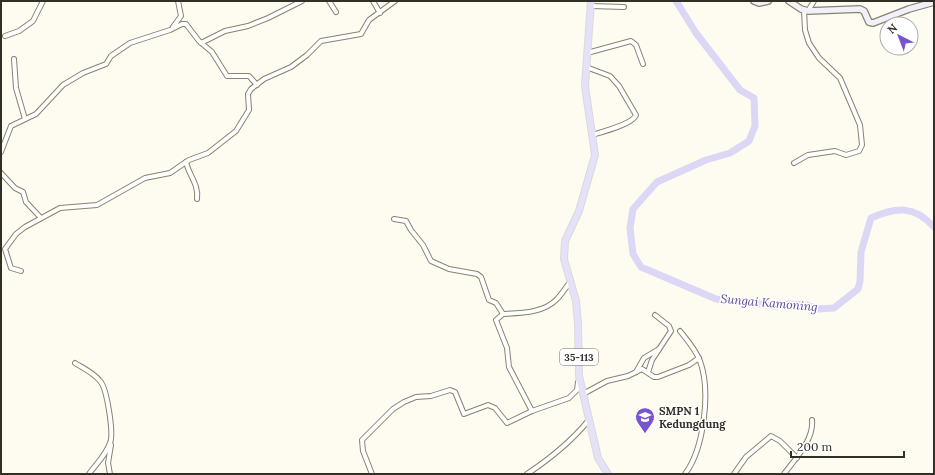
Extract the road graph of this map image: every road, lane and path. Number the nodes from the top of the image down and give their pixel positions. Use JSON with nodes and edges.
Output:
{"nodes":[{"id":1,"x":43,"y":1,"type":"edge"},
{"id":2,"x":178,"y":1,"type":"edge"},
{"id":3,"x":302,"y":1,"type":"edge"},
{"id":4,"x":328,"y":1,"type":"edge"},
{"id":5,"x":373,"y":1,"type":"edge"},
{"id":6,"x":395,"y":1,"type":"edge"},
{"id":7,"x":754,"y":1,"type":"edge"},
{"id":8,"x":768,"y":1,"type":"edge"},
{"id":9,"x":789,"y":1,"type":"edge"},
{"id":10,"x":814,"y":1,"type":"edge"},
{"id":11,"x":934,"y":2,"type":"edge"},
{"id":12,"x":591,"y":4,"type":"edge"},
{"id":13,"x":624,"y":7,"type":"dead end"},
{"id":14,"x":806,"y":10,"type":"junction"},
{"id":15,"x":336,"y":12,"type":"dead end"},
{"id":16,"x":380,"y":13,"type":"junction"},
{"id":17,"x":170,"y":30,"type":"junction"},
{"id":18,"x":5,"y":36,"type":"dead end"},
{"id":19,"x":201,"y":43,"type":"junction"},
{"id":20,"x":587,"y":53,"type":"junction"},
{"id":21,"x":14,"y":60,"type":"dead end"},
{"id":22,"x":643,"y":64,"type":"dead end"},
{"id":23,"x":586,"y":67,"type":"junction"},
{"id":24,"x":257,"y":85,"type":"junction"},
{"id":25,"x":25,"y":119,"type":"junction"},
{"id":26,"x":592,"y":135,"type":"junction"},
{"id":27,"x":1,"y":152,"type":"edge"},
{"id":28,"x":186,"y":162,"type":"junction"},
{"id":29,"x":794,"y":163,"type":"dead end"},
{"id":30,"x":1,"y":173,"type":"edge"},
{"id":31,"x":197,"y":199,"type":"dead end"},
{"id":32,"x":41,"y":218,"type":"junction"},
{"id":33,"x":394,"y":219,"type":"dead end"},
{"id":34,"x":21,"y":271,"type":"dead end"},
{"id":35,"x":571,"y":281,"type":"junction"},
{"id":36,"x":503,"y":314,"type":"junction"},
{"id":37,"x":655,"y":315,"type":"dead end"},
{"id":38,"x":680,"y":331,"type":"dead end"},
{"id":39,"x":659,"y":349,"type":"junction"},
{"id":40,"x":699,"y":358,"type":"junction"},
{"id":41,"x":75,"y":363,"type":"dead end"},
{"id":42,"x":636,"y":372,"type":"junction"},
{"id":43,"x":648,"y":372,"type":"junction"},
{"id":44,"x":579,"y":376,"type":"junction"},
{"id":45,"x":583,"y":394,"type":"junction"},
{"id":46,"x":532,"y":411,"type":"junction"},
{"id":47,"x":812,"y":420,"type":"dead end"},
{"id":48,"x":588,"y":421,"type":"junction"},
{"id":49,"x":111,"y":442,"type":"junction"},
{"id":50,"x":796,"y":458,"type":"junction"},
{"id":51,"x":89,"y":474,"type":"edge"},
{"id":52,"x":110,"y":474,"type":"edge"},
{"id":53,"x":372,"y":474,"type":"edge"},
{"id":54,"x":527,"y":474,"type":"edge"},
{"id":55,"x":608,"y":474,"type":"edge"},
{"id":56,"x":685,"y":474,"type":"edge"},
{"id":57,"x":734,"y":474,"type":"edge"},
{"id":58,"x":784,"y":474,"type":"edge"}],
"edges":[{"from":1,"to":18,"type":"street"},
{"from":2,"to":17,"type":"street"},
{"from":3,"to":19,"type":"street"},
{"from":4,"to":15,"type":"street"},
{"from":5,"to":16,"type":"street"},
{"from":6,"to":16,"type":"street"},
{"from":7,"to":8,"type":"street"},
{"from":9,"to":14,"type":"street"},
{"from":10,"to":14,"type":"street"},
{"from":11,"to":14,"type":"street"},
{"from":12,"to":13,"type":"street"},
{"from":12,"to":20,"type":"main road","number":"35-113"},
{"from":14,"to":29,"type":"street"},
{"from":16,"to":24,"type":"street"},
{"from":17,"to":19,"type":"street"},
{"from":17,"to":25,"type":"street"},
{"from":19,"to":24,"type":"street"},
{"from":20,"to":22,"type":"street"},
{"from":20,"to":23,"type":"main road","number":"35-113"},
{"from":21,"to":25,"type":"street"},
{"from":23,"to":26,"type":"main road","number":"35-113"},
{"from":23,"to":26,"type":"street"},
{"from":24,"to":28,"type":"street"},
{"from":25,"to":27,"type":"street"},
{"from":26,"to":35,"type":"main road","number":"35-113"},
{"from":28,"to":31,"type":"street"},
{"from":28,"to":32,"type":"street"},
{"from":30,"to":32,"type":"street"},
{"from":32,"to":34,"type":"street"},
{"from":33,"to":36,"type":"street"},
{"from":35,"to":36,"type":"street"},
{"from":35,"to":44,"type":"main road","number":"35-113"},
{"from":36,"to":46,"type":"street"},
{"from":37,"to":39,"type":"street"},
{"from":38,"to":40,"type":"street"},
{"from":39,"to":42,"type":"street"},
{"from":39,"to":43,"type":"street"},
{"from":40,"to":43,"type":"street"},
{"from":40,"to":56,"type":"street"},
{"from":41,"to":49,"type":"street"},
{"from":42,"to":43,"type":"street"},
{"from":42,"to":45,"type":"street"},
{"from":44,"to":45,"type":"main road","number":"35-113"},
{"from":44,"to":46,"type":"street"},
{"from":45,"to":48,"type":"main road","number":"35-113"},
{"from":46,"to":53,"type":"street"},
{"from":47,"to":50,"type":"street"},
{"from":48,"to":54,"type":"street"},
{"from":48,"to":55,"type":"main road","number":"35-113"},
{"from":49,"to":51,"type":"street"},
{"from":49,"to":52,"type":"street"},
{"from":50,"to":57,"type":"street"},
{"from":50,"to":58,"type":"street"}]}
